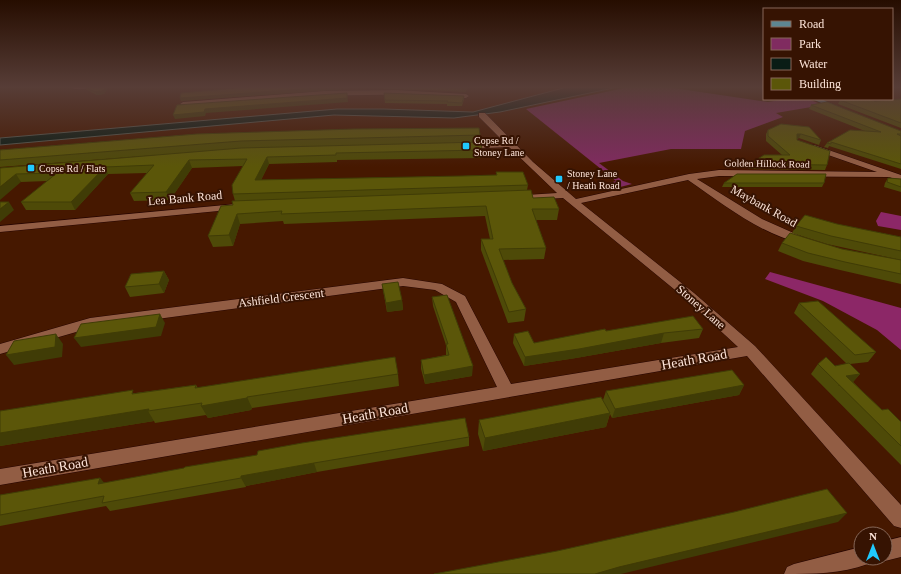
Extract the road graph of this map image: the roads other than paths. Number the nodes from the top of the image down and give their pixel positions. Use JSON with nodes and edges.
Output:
{"nodes":[{"id":1,"x":482,"y":115,"type":"dead end"},
{"id":2,"x":511,"y":145,"type":"junction"},
{"id":3,"x":807,"y":145,"type":"edge"},
{"id":4,"x":459,"y":147,"type":"edge"},
{"id":5,"x":889,"y":174,"type":"junction"},
{"id":6,"x":689,"y":177,"type":"junction"},
{"id":7,"x":901,"y":178,"type":"edge"},
{"id":8,"x":565,"y":195,"type":"junction"},
{"id":9,"x":513,"y":198,"type":"edge"},
{"id":10,"x":574,"y":202,"type":"junction"},
{"id":11,"x":248,"y":207,"type":"edge"},
{"id":12,"x":0,"y":229,"type":"edge"},
{"id":13,"x":814,"y":245,"type":"edge"},
{"id":14,"x":0,"y":349,"type":"edge"},
{"id":15,"x":750,"y":350,"type":"junction"},
{"id":16,"x":507,"y":391,"type":"junction"},
{"id":17,"x":0,"y":477,"type":"edge"},
{"id":18,"x":901,"y":519,"type":"edge"},
{"id":19,"x":853,"y":559,"type":"edge"},
{"id":20,"x":794,"y":574,"type":"edge"}],
"edges":[{"from":1,"to":2,"type":"street","name":"Stoney Lane"},
{"from":2,"to":4,"type":"street"},
{"from":2,"to":8,"type":"street","name":"Stoney Lane"},
{"from":3,"to":5,"type":"street","name":"Golden Hillock Road"},
{"from":5,"to":6,"type":"street","name":"Golden Hillock Road"},
{"from":5,"to":7,"type":"street","name":"Golden Hillock Road"},
{"from":6,"to":10,"type":"street","name":"Golden Hillock Road"},
{"from":6,"to":13,"type":"street","name":"Maybank Road"},
{"from":8,"to":9,"type":"street"},
{"from":8,"to":10,"type":"street","name":"Stoney Lane"},
{"from":10,"to":15,"type":"street","name":"Stoney Lane"},
{"from":11,"to":12,"type":"street","name":"Lea Bank Road"},
{"from":14,"to":16,"type":"street","name":"Ashfield Crescent"},
{"from":15,"to":16,"type":"street","name":"Heath Road"},
{"from":15,"to":18,"type":"street","name":"Stoney Lane"},
{"from":16,"to":17,"type":"street","name":"Heath Road"},
{"from":19,"to":20,"type":"street"}]}
